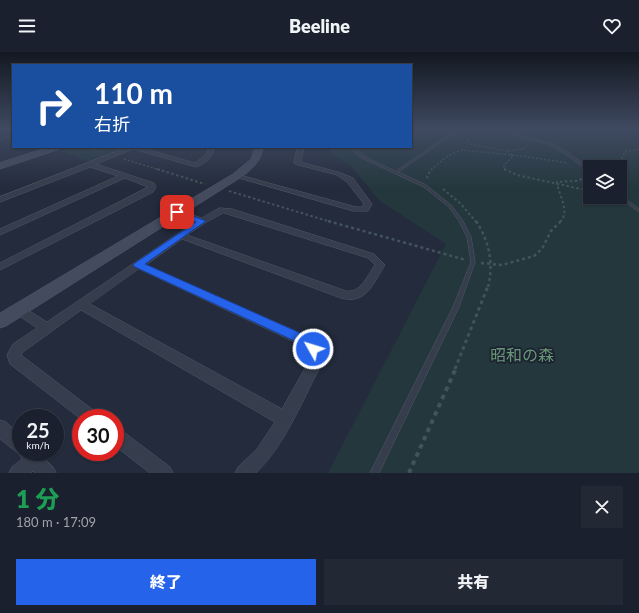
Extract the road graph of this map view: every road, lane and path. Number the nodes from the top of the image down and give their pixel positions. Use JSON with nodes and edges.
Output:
{"nodes":[{"id":1,"x":40,"y":149,"type":"edge"},
{"id":2,"x":52,"y":149,"type":"edge"},
{"id":3,"x":128,"y":149,"type":"edge"},
{"id":4,"x":138,"y":149,"type":"edge"},
{"id":5,"x":212,"y":149,"type":"edge"},
{"id":6,"x":258,"y":149,"type":"edge"},
{"id":7,"x":301,"y":149,"type":"edge"},
{"id":8,"x":354,"y":149,"type":"edge"},
{"id":9,"x":430,"y":149,"type":"edge"},
{"id":10,"x":490,"y":149,"type":"edge"},
{"id":11,"x":524,"y":149,"type":"edge"},
{"id":12,"x":558,"y":149,"type":"edge"},
{"id":13,"x":639,"y":149,"type":"edge"},
{"id":14,"x":509,"y":151,"type":"junction"},
{"id":15,"x":513,"y":156,"type":"junction"},
{"id":16,"x":0,"y":162,"type":"edge"},
{"id":17,"x":89,"y":164,"type":"junction"},
{"id":18,"x":581,"y":164,"type":"junction"},
{"id":19,"x":0,"y":166,"type":"edge"},
{"id":20,"x":396,"y":172,"type":"junction"},
{"id":21,"x":124,"y":176,"type":"junction"},
{"id":22,"x":236,"y":176,"type":"junction"},
{"id":23,"x":430,"y":180,"type":"dead end"},
{"id":24,"x":439,"y":186,"type":"dead end"},
{"id":25,"x":583,"y":189,"type":"edge"},
{"id":26,"x":0,"y":200,"type":"edge"},
{"id":27,"x":627,"y":202,"type":"edge"},
{"id":28,"x":639,"y":211,"type":"edge"},
{"id":29,"x":177,"y":212,"type":"junction"},
{"id":30,"x":202,"y":221,"type":"junction"},
{"id":31,"x":0,"y":232,"type":"edge"},
{"id":32,"x":181,"y":236,"type":"junction"},
{"id":33,"x":138,"y":265,"type":"junction"},
{"id":34,"x":0,"y":267,"type":"edge"},
{"id":35,"x":81,"y":304,"type":"junction"},
{"id":36,"x":19,"y":310,"type":"junction"},
{"id":37,"x":0,"y":321,"type":"edge"},
{"id":38,"x":47,"y":328,"type":"junction"},
{"id":39,"x":80,"y":409,"type":"edge"},
{"id":40,"x":285,"y":419,"type":"junction"},
{"id":41,"x":0,"y":428,"type":"edge"},
{"id":42,"x":12,"y":439,"type":"edge"},
{"id":43,"x":124,"y":443,"type":"edge"},
{"id":44,"x":26,"y":461,"type":"edge"},
{"id":45,"x":35,"y":461,"type":"edge"},
{"id":46,"x":18,"y":473,"type":"edge"},
{"id":47,"x":47,"y":473,"type":"edge"},
{"id":48,"x":164,"y":473,"type":"edge"},
{"id":49,"x":244,"y":473,"type":"edge"},
{"id":50,"x":374,"y":473,"type":"edge"},
{"id":51,"x":409,"y":473,"type":"edge"}],
"edges":[{"from":1,"to":16,"type":"street"},
{"from":2,"to":19,"type":"street"},
{"from":3,"to":17,"type":"street"},
{"from":4,"to":5,"type":"street"},
{"from":6,"to":22,"type":"street"},
{"from":7,"to":22,"type":"street"},
{"from":8,"to":20,"type":"lane"},
{"from":9,"to":20,"type":"lane"},
{"from":10,"to":14,"type":"path"},
{"from":11,"to":14,"type":"path"},
{"from":12,"to":18,"type":"lane"},
{"from":13,"to":18,"type":"path"},
{"from":14,"to":15,"type":"path"},
{"from":15,"to":18,"type":"path"},
{"from":15,"to":23,"type":"path"},
{"from":15,"to":25,"type":"path"},
{"from":17,"to":21,"type":"street"},
{"from":17,"to":26,"type":"street"},
{"from":20,"to":50,"type":"lane"},
{"from":21,"to":31,"type":"street"},
{"from":21,"to":34,"type":"street"},
{"from":22,"to":29,"type":"street"},
{"from":24,"to":51,"type":"path"},
{"from":27,"to":28,"type":"lane"},
{"from":29,"to":30,"type":"street"},
{"from":29,"to":36,"type":"street"},
{"from":30,"to":32,"type":"street"},
{"from":30,"to":32,"type":"street"},
{"from":32,"to":33,"type":"street"},
{"from":33,"to":35,"type":"street"},
{"from":33,"to":40,"type":"street"},
{"from":35,"to":38,"type":"street"},
{"from":35,"to":40,"type":"street"},
{"from":36,"to":37,"type":"street"},
{"from":36,"to":38,"type":"street"},
{"from":38,"to":39,"type":"street"},
{"from":40,"to":49,"type":"street"},
{"from":41,"to":42,"type":"street"},
{"from":43,"to":48,"type":"street"},
{"from":44,"to":46,"type":"street"},
{"from":45,"to":47,"type":"street"}]}
